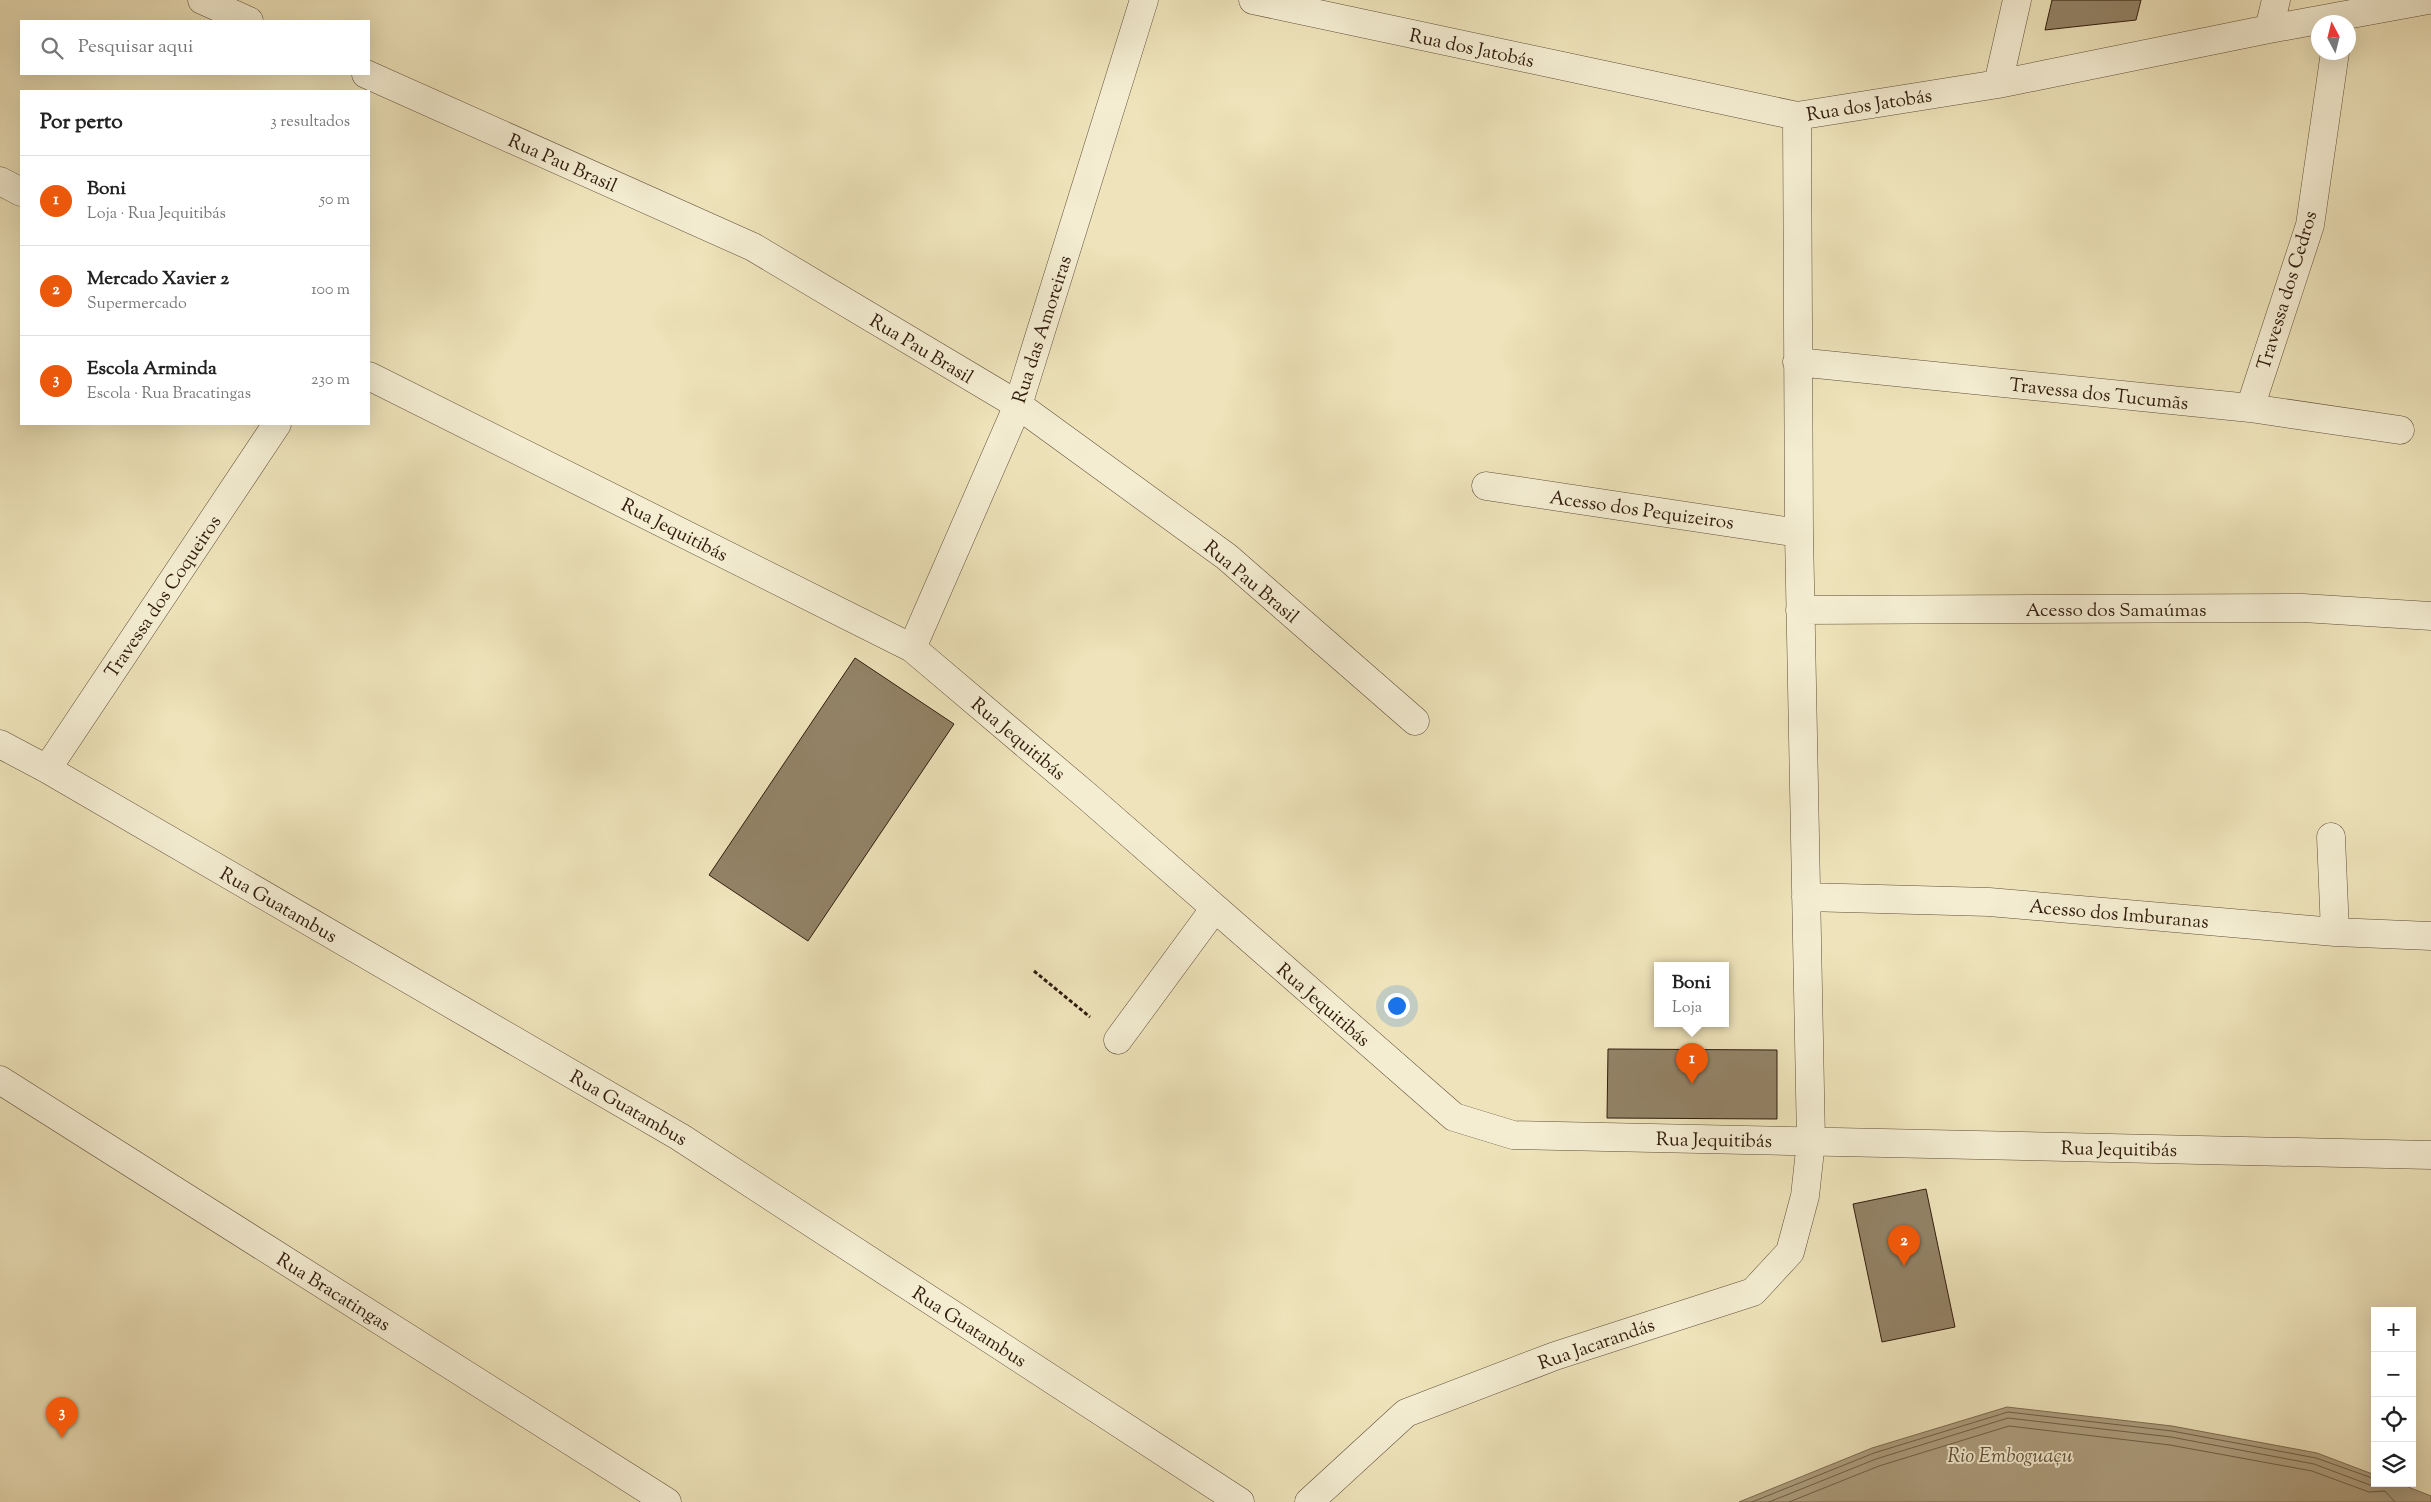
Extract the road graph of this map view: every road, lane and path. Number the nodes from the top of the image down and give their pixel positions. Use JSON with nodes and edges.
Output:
{"nodes":[{"id":1,"x":202,"y":0,"type":"edge"},
{"id":2,"x":1144,"y":0,"type":"edge"},
{"id":3,"x":1253,"y":0,"type":"edge"},
{"id":4,"x":2017,"y":0,"type":"edge"},
{"id":5,"x":2276,"y":0,"type":"edge"},
{"id":6,"x":2428,"y":0,"type":"edge"},
{"id":7,"x":2356,"y":16,"type":"edge"},
{"id":8,"x":247,"y":20,"type":"edge"},
{"id":9,"x":2311,"y":23,"type":"edge"},
{"id":10,"x":2270,"y":29,"type":"junction"},
{"id":11,"x":2334,"y":60,"type":"edge"},
{"id":12,"x":368,"y":75,"type":"edge"},
{"id":13,"x":1998,"y":84,"type":"junction"},
{"id":14,"x":1797,"y":116,"type":"junction"},
{"id":15,"x":0,"y":180,"type":"edge"},
{"id":16,"x":20,"y":191,"type":"edge"},
{"id":17,"x":1797,"y":362,"type":"junction"},
{"id":18,"x":370,"y":377,"type":"edge"},
{"id":19,"x":1018,"y":405,"type":"junction"},
{"id":20,"x":2250,"y":408,"type":"junction"},
{"id":21,"x":276,"y":425,"type":"edge"},
{"id":22,"x":2400,"y":430,"type":"dead end"},
{"id":23,"x":1486,"y":486,"type":"dead end"},
{"id":24,"x":1799,"y":533,"type":"junction"},
{"id":25,"x":1800,"y":610,"type":"junction"},
{"id":26,"x":2431,"y":616,"type":"edge"},
{"id":27,"x":912,"y":648,"type":"junction"},
{"id":28,"x":1415,"y":721,"type":"dead end"},
{"id":29,"x":0,"y":744,"type":"edge"},
{"id":30,"x":47,"y":769,"type":"junction"},
{"id":31,"x":2331,"y":838,"type":"dead end"},
{"id":32,"x":1806,"y":896,"type":"junction"},
{"id":33,"x":1215,"y":908,"type":"junction"},
{"id":34,"x":2335,"y":932,"type":"junction"},
{"id":35,"x":2431,"y":936,"type":"edge"},
{"id":36,"x":1034,"y":971,"type":"dead end"},
{"id":37,"x":1118,"y":1040,"type":"joint"},
{"id":38,"x":0,"y":1080,"type":"edge"},
{"id":39,"x":1811,"y":1140,"type":"junction"},
{"id":40,"x":2431,"y":1156,"type":"edge"},
{"id":41,"x":667,"y":1502,"type":"edge"},
{"id":42,"x":1240,"y":1502,"type":"edge"},
{"id":43,"x":1309,"y":1502,"type":"edge"}],
"edges":[{"from":1,"to":8,"type":"street"},
{"from":2,"to":19,"type":"street","name":"Rua das Amoreiras"},
{"from":3,"to":14,"type":"street","name":"Rua dos Jatobás"},
{"from":4,"to":13,"type":"street"},
{"from":5,"to":10,"type":"street"},
{"from":6,"to":7,"type":"street","name":"Rua dos Jatobás"},
{"from":9,"to":10,"type":"street","name":"Rua dos Jatobás"},
{"from":10,"to":13,"type":"street","name":"Rua dos Jatobás"},
{"from":11,"to":20,"type":"street","name":"Travessa dos Cedros"},
{"from":12,"to":19,"type":"street","name":"Rua Pau Brasil"},
{"from":13,"to":14,"type":"street","name":"Rua dos Jatobás"},
{"from":14,"to":17,"type":"street","name":"Rua Jacarandás"},
{"from":15,"to":16,"type":"street"},
{"from":17,"to":20,"type":"street","name":"Travessa dos Tucumãs"},
{"from":17,"to":24,"type":"street","name":"Rua Jacarandás"},
{"from":18,"to":27,"type":"street","name":"Rua Jequitibás"},
{"from":19,"to":27,"type":"street","name":"Rua das Amoreiras"},
{"from":19,"to":28,"type":"street","name":"Rua Pau Brasil"},
{"from":20,"to":22,"type":"street","name":"Travessa dos Tucumãs"},
{"from":21,"to":30,"type":"street","name":"Travessa dos Coqueiros"},
{"from":23,"to":24,"type":"street","name":"Acesso dos Pequizeiros"},
{"from":24,"to":25,"type":"street","name":"Rua Jacarandás"},
{"from":25,"to":26,"type":"street","name":"Acesso dos Samaúmas"},
{"from":25,"to":32,"type":"street","name":"Rua Jacarandás"},
{"from":27,"to":33,"type":"street","name":"Rua Jequitibás"},
{"from":29,"to":30,"type":"street","name":"Rua Guatambus"},
{"from":30,"to":42,"type":"street","name":"Rua Guatambus"},
{"from":31,"to":34,"type":"street"},
{"from":32,"to":34,"type":"street","name":"Acesso dos Imburanas"},
{"from":32,"to":39,"type":"street","name":"Rua Jacarandás"},
{"from":33,"to":37,"type":"street"},
{"from":33,"to":39,"type":"street","name":"Rua Jequitibás"},
{"from":34,"to":35,"type":"street","name":"Acesso dos Imburanas"},
{"from":36,"to":37,"type":"path"},
{"from":38,"to":41,"type":"street","name":"Rua Bracatingas"},
{"from":39,"to":40,"type":"street","name":"Rua Jequitibás"},
{"from":39,"to":43,"type":"street","name":"Rua Jacarandás"}]}
